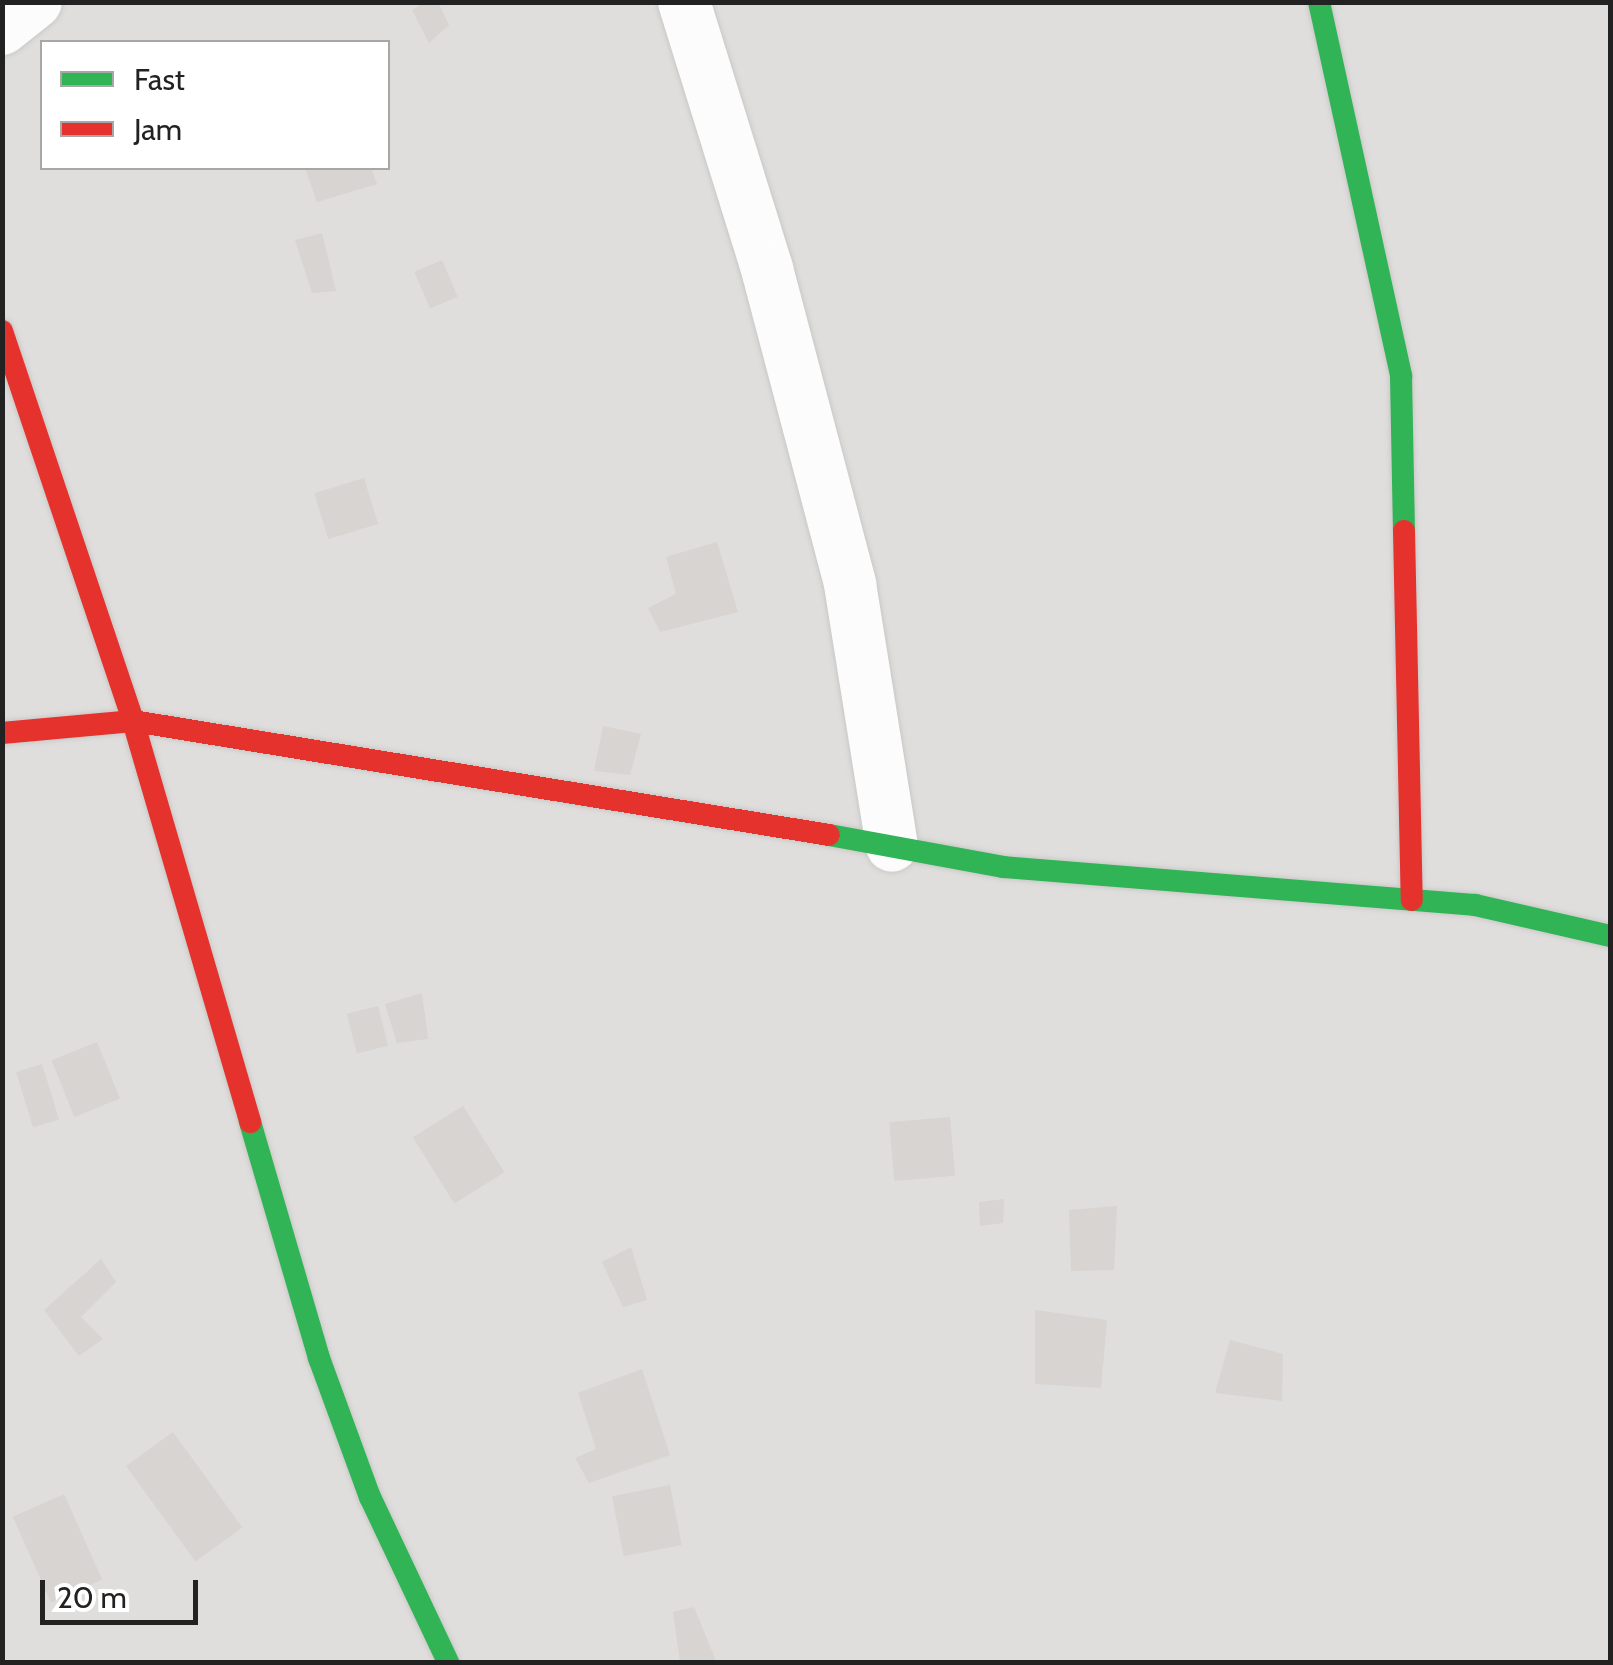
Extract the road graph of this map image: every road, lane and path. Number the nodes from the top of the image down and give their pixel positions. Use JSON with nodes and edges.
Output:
{"nodes":[{"id":1,"x":36,"y":2,"type":"edge"},
{"id":2,"x":684,"y":2,"type":"edge"},
{"id":3,"x":1319,"y":2,"type":"edge"},
{"id":4,"x":2,"y":29,"type":"edge"},
{"id":5,"x":2,"y":331,"type":"edge"},
{"id":6,"x":133,"y":721,"type":"junction"},
{"id":7,"x":2,"y":733,"type":"edge"},
{"id":8,"x":892,"y":846,"type":"junction"},
{"id":9,"x":1412,"y":900,"type":"junction"},
{"id":10,"x":1610,"y":936,"type":"edge"},
{"id":11,"x":448,"y":1662,"type":"edge"}],
"edges":[{"from":1,"to":4,"type":"street"},
{"from":2,"to":8,"type":"street"},
{"from":3,"to":9,"type":"street"},
{"from":5,"to":6,"type":"street"},
{"from":6,"to":7,"type":"street"},
{"from":6,"to":8,"type":"street"},
{"from":6,"to":11,"type":"street"},
{"from":8,"to":9,"type":"street"},
{"from":9,"to":10,"type":"street"}]}
